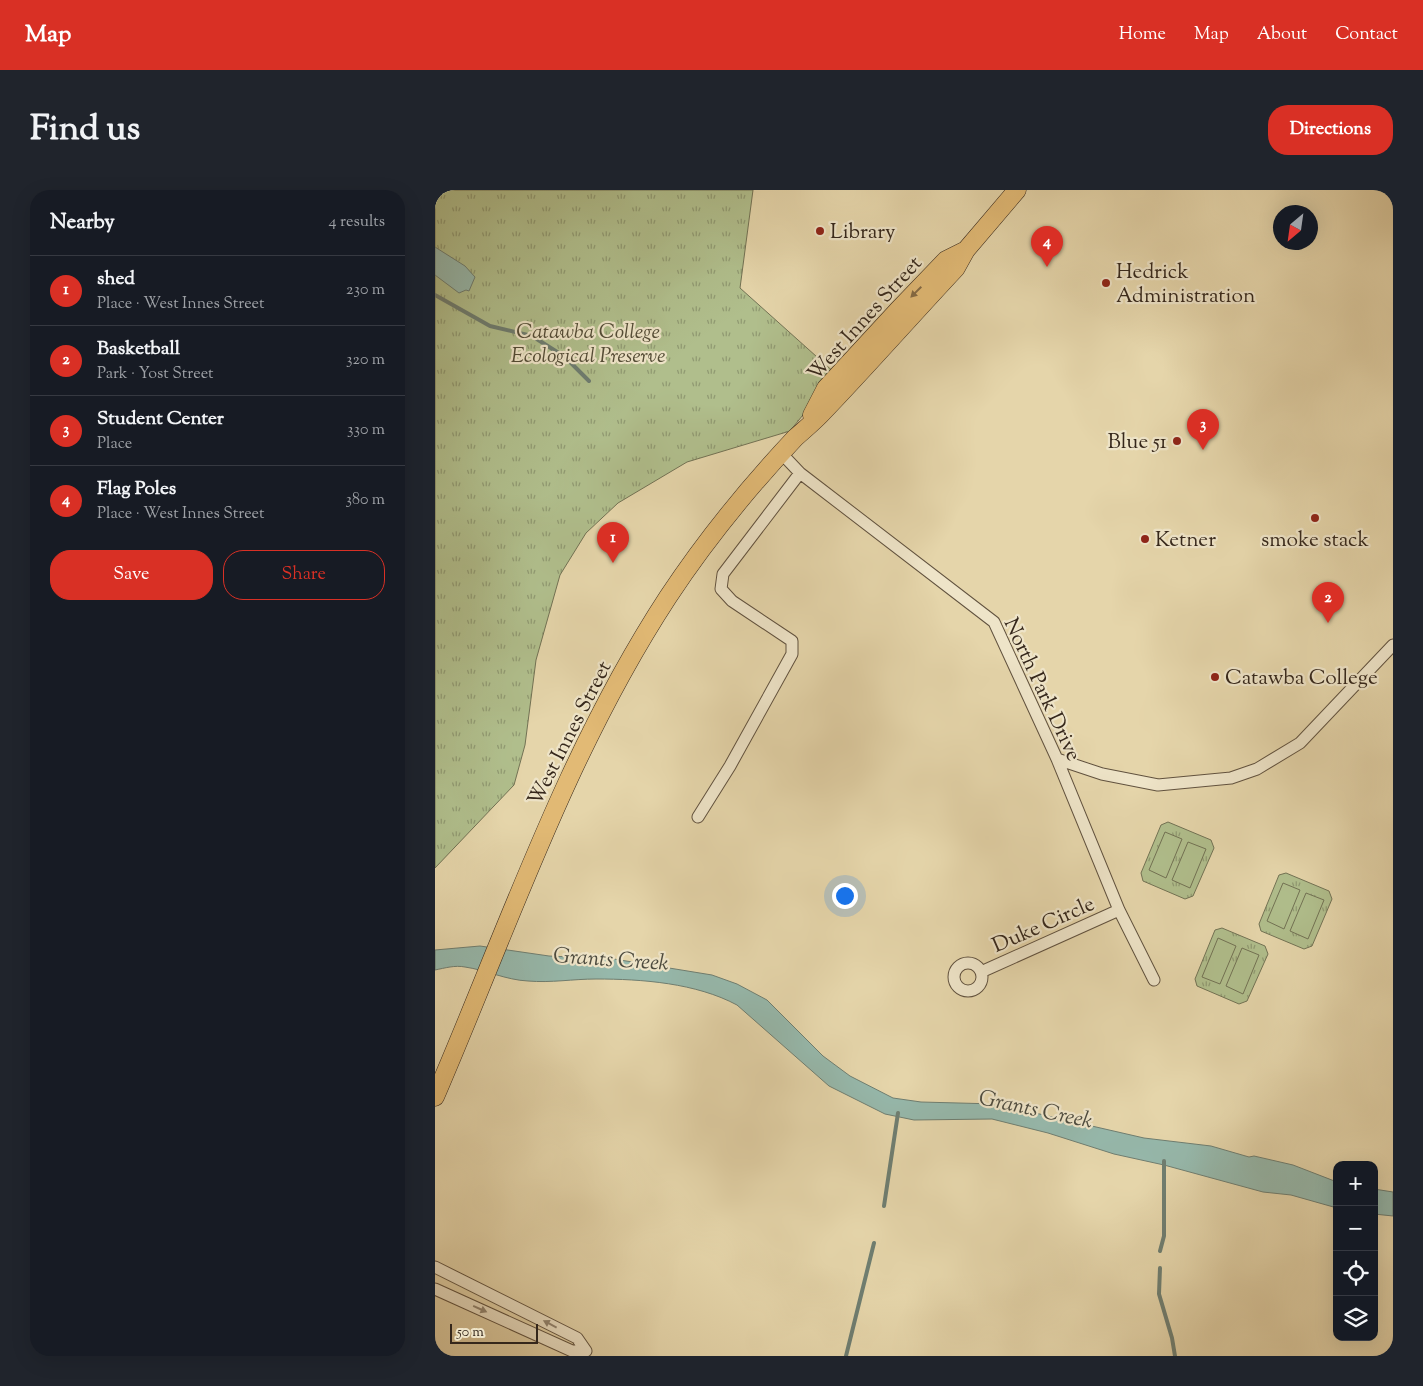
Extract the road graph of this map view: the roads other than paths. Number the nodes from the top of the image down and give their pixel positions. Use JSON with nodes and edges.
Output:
{"nodes":[{"id":1,"x":1017,"y":190,"type":"edge"},
{"id":2,"x":782,"y":454,"type":"junction"},
{"id":3,"x":800,"y":473,"type":"junction"},
{"id":4,"x":1393,"y":645,"type":"edge"},
{"id":5,"x":1057,"y":759,"type":"junction"},
{"id":6,"x":699,"y":817,"type":"dead end"},
{"id":7,"x":1119,"y":910,"type":"junction"},
{"id":8,"x":981,"y":972,"type":"dead end"},
{"id":9,"x":1154,"y":980,"type":"dead end"},
{"id":10,"x":435,"y":1097,"type":"edge"},
{"id":11,"x":435,"y":1267,"type":"edge"},
{"id":12,"x":450,"y":1274,"type":"junction"},
{"id":13,"x":439,"y":1291,"type":"edge"},
{"id":14,"x":591,"y":1354,"type":"edge"}],
"edges":[{"from":1,"to":2,"type":"main road","name":"West Innes Street"},
{"from":2,"to":3,"type":"street","name":"North Park Drive"},
{"from":2,"to":10,"type":"main road","name":"West Innes Street"},
{"from":3,"to":5,"type":"street","name":"North Park Drive"},
{"from":3,"to":6,"type":"street"},
{"from":4,"to":5,"type":"street"},
{"from":5,"to":7,"type":"street","name":"North Park Drive"},
{"from":7,"to":8,"type":"street","name":"Duke Circle"},
{"from":7,"to":9,"type":"street","name":"North Park Drive"},
{"from":11,"to":12,"type":"street"},
{"from":12,"to":13,"type":"street"},
{"from":14,"to":12,"type":"street","one_way":true},
{"from":13,"to":14,"type":"street","one_way":true}]}
